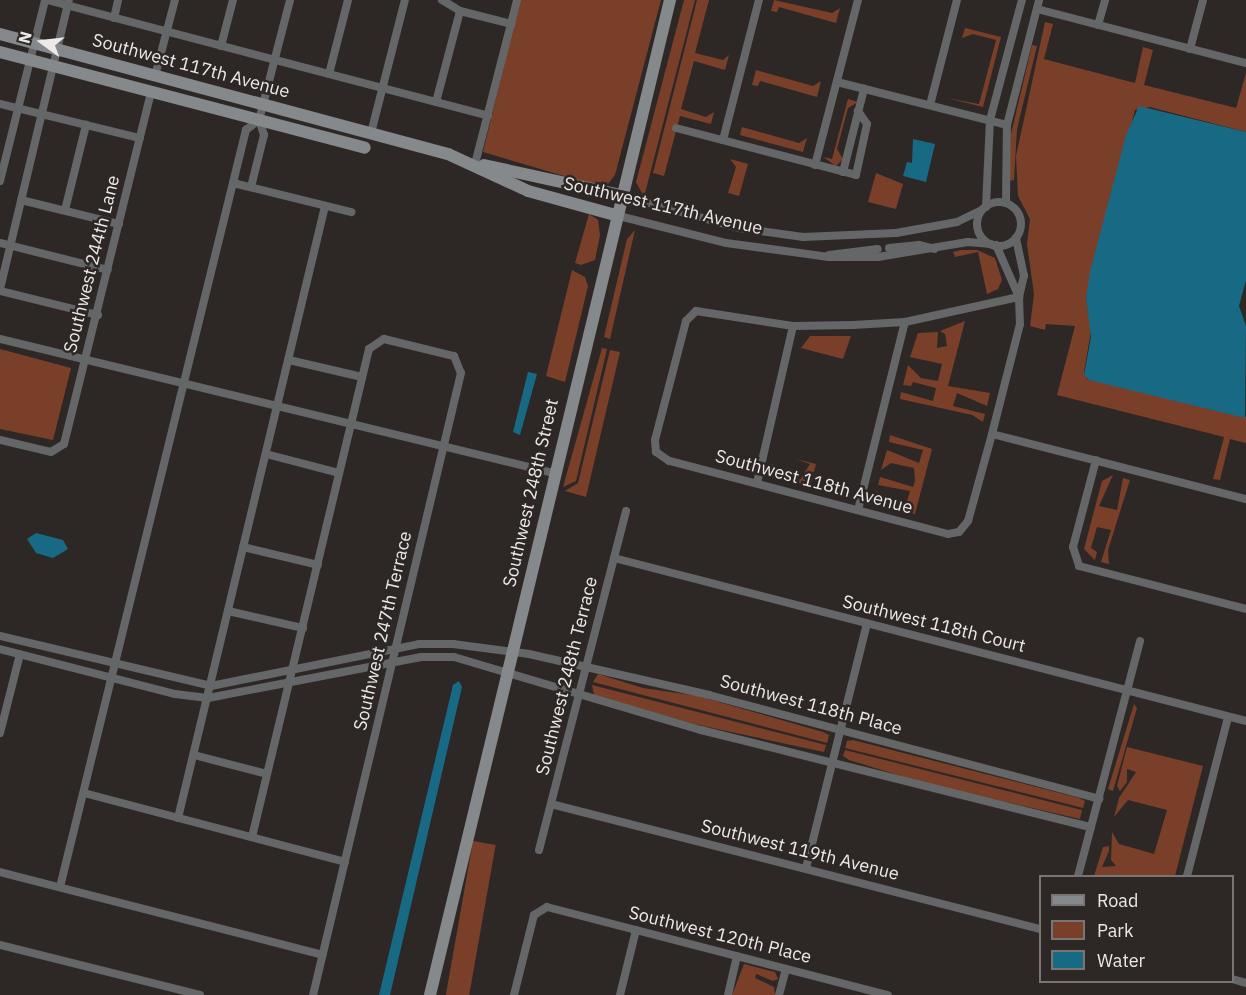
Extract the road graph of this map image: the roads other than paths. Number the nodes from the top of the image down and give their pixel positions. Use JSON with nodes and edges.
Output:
{"nodes":[{"id":1,"x":46,"y":0,"type":"edge"},
{"id":2,"x":118,"y":0,"type":"edge"},
{"id":3,"x":175,"y":0,"type":"edge"},
{"id":4,"x":233,"y":0,"type":"edge"},
{"id":5,"x":290,"y":0,"type":"edge"},
{"id":6,"x":348,"y":0,"type":"edge"},
{"id":7,"x":405,"y":0,"type":"edge"},
{"id":8,"x":442,"y":0,"type":"edge"},
{"id":9,"x":517,"y":0,"type":"edge"},
{"id":10,"x":670,"y":0,"type":"edge"},
{"id":11,"x":759,"y":0,"type":"edge"},
{"id":12,"x":858,"y":0,"type":"edge"},
{"id":13,"x":957,"y":0,"type":"edge"},
{"id":14,"x":1022,"y":0,"type":"edge"},
{"id":15,"x":1039,"y":0,"type":"edge"},
{"id":16,"x":1105,"y":0,"type":"edge"},
{"id":17,"x":1203,"y":0,"type":"edge"},
{"id":18,"x":68,"y":3,"type":"edge"},
{"id":19,"x":1037,"y":9,"type":"junction"},
{"id":20,"x":460,"y":10,"type":"junction"},
{"id":21,"x":114,"y":18,"type":"junction"},
{"id":22,"x":511,"y":24,"type":"junction"},
{"id":23,"x":1098,"y":25,"type":"junction"},
{"id":24,"x":167,"y":32,"type":"junction"},
{"id":25,"x":0,"y":34,"type":"edge"},
{"id":26,"x":32,"y":43,"type":"junction"},
{"id":27,"x":221,"y":46,"type":"junction"},
{"id":28,"x":55,"y":48,"type":"junction"},
{"id":29,"x":1190,"y":49,"type":"junction"},
{"id":30,"x":0,"y":52,"type":"edge"},
{"id":31,"x":28,"y":59,"type":"junction"},
{"id":32,"x":275,"y":60,"type":"junction"},
{"id":33,"x":1246,"y":63,"type":"edge"},
{"id":34,"x":51,"y":65,"type":"junction"},
{"id":35,"x":329,"y":74,"type":"junction"},
{"id":36,"x":155,"y":76,"type":"junction"},
{"id":37,"x":837,"y":82,"type":"junction"},
{"id":38,"x":382,"y":88,"type":"junction"},
{"id":39,"x":864,"y":89,"type":"junction"},
{"id":40,"x":151,"y":92,"type":"junction"},
{"id":41,"x":436,"y":102,"type":"junction"},
{"id":42,"x":0,"y":104,"type":"edge"},
{"id":43,"x":263,"y":105,"type":"junction"},
{"id":44,"x":930,"y":105,"type":"junction"},
{"id":45,"x":15,"y":107,"type":"junction"},
{"id":46,"x":858,"y":111,"type":"junction"},
{"id":47,"x":43,"y":114,"type":"junction"},
{"id":48,"x":488,"y":116,"type":"junction"},
{"id":49,"x":259,"y":120,"type":"junction"},
{"id":50,"x":990,"y":120,"type":"junction"},
{"id":51,"x":1007,"y":124,"type":"junction"},
{"id":52,"x":86,"y":125,"type":"junction"},
{"id":53,"x":676,"y":128,"type":"dead end"},
{"id":54,"x":371,"y":133,"type":"junction"},
{"id":55,"x":140,"y":138,"type":"junction"},
{"id":56,"x":723,"y":140,"type":"junction"},
{"id":57,"x":365,"y":148,"type":"dead end"},
{"id":58,"x":475,"y":164,"type":"junction"},
{"id":59,"x":815,"y":165,"type":"junction"},
{"id":60,"x":843,"y":172,"type":"junction"},
{"id":61,"x":0,"y":181,"type":"edge"},
{"id":62,"x":233,"y":183,"type":"junction"},
{"id":63,"x":251,"y":187,"type":"junction"},
{"id":64,"x":620,"y":195,"type":"junction"},
{"id":65,"x":21,"y":200,"type":"junction"},
{"id":66,"x":1006,"y":203,"type":"junction"},
{"id":67,"x":325,"y":206,"type":"junction"},
{"id":68,"x":984,"y":209,"type":"junction"},
{"id":69,"x":65,"y":210,"type":"junction"},
{"id":70,"x":351,"y":212,"type":"dead end"},
{"id":71,"x":615,"y":215,"type":"junction"},
{"id":72,"x":119,"y":224,"type":"junction"},
{"id":73,"x":896,"y":233,"type":"junction"},
{"id":74,"x":1016,"y":238,"type":"junction"},
{"id":75,"x":0,"y":243,"type":"edge"},
{"id":76,"x":993,"y":245,"type":"junction"},
{"id":77,"x":10,"y":246,"type":"junction"},
{"id":78,"x":878,"y":249,"type":"dead end"},
{"id":79,"x":935,"y":249,"type":"junction"},
{"id":80,"x":823,"y":257,"type":"junction"},
{"id":81,"x":108,"y":270,"type":"junction"},
{"id":82,"x":0,"y":290,"type":"edge"},
{"id":83,"x":1019,"y":297,"type":"junction"},
{"id":84,"x":98,"y":315,"type":"junction"},
{"id":85,"x":905,"y":322,"type":"junction"},
{"id":86,"x":793,"y":326,"type":"junction"},
{"id":87,"x":0,"y":339,"type":"edge"},
{"id":88,"x":87,"y":360,"type":"junction"},
{"id":89,"x":289,"y":360,"type":"junction"},
{"id":90,"x":362,"y":377,"type":"junction"},
{"id":91,"x":185,"y":383,"type":"junction"},
{"id":92,"x":278,"y":406,"type":"junction"},
{"id":93,"x":351,"y":425,"type":"junction"},
{"id":94,"x":992,"y":434,"type":"junction"},
{"id":95,"x":0,"y":440,"type":"edge"},
{"id":96,"x":444,"y":447,"type":"junction"},
{"id":97,"x":266,"y":454,"type":"junction"},
{"id":98,"x":1096,"y":460,"type":"junction"},
{"id":99,"x":339,"y":472,"type":"junction"},
{"id":100,"x":554,"y":473,"type":"junction"},
{"id":101,"x":757,"y":483,"type":"junction"},
{"id":102,"x":1246,"y":499,"type":"edge"},
{"id":103,"x":858,"y":510,"type":"junction"},
{"id":104,"x":626,"y":511,"type":"dead end"},
{"id":105,"x":243,"y":547,"type":"junction"},
{"id":106,"x":614,"y":558,"type":"junction"},
{"id":107,"x":318,"y":565,"type":"junction"},
{"id":108,"x":1246,"y":609,"type":"edge"},
{"id":109,"x":228,"y":611,"type":"junction"},
{"id":110,"x":867,"y":624,"type":"junction"},
{"id":111,"x":303,"y":628,"type":"junction"},
{"id":112,"x":0,"y":636,"type":"edge"},
{"id":113,"x":1140,"y":641,"type":"dead end"},
{"id":114,"x":0,"y":649,"type":"edge"},
{"id":115,"x":396,"y":649,"type":"junction"},
{"id":116,"x":512,"y":653,"type":"junction"},
{"id":117,"x":21,"y":654,"type":"junction"},
{"id":118,"x":393,"y":662,"type":"junction"},
{"id":119,"x":117,"y":666,"type":"junction"},
{"id":120,"x":585,"y":668,"type":"junction"},
{"id":121,"x":292,"y":670,"type":"junction"},
{"id":122,"x":507,"y":674,"type":"junction"},
{"id":123,"x":114,"y":678,"type":"junction"},
{"id":124,"x":288,"y":684,"type":"junction"},
{"id":125,"x":211,"y":686,"type":"junction"},
{"id":126,"x":1126,"y":690,"type":"junction"},
{"id":127,"x":579,"y":695,"type":"junction"},
{"id":128,"x":208,"y":698,"type":"junction"},
{"id":129,"x":1228,"y":717,"type":"junction"},
{"id":130,"x":1246,"y":721,"type":"edge"},
{"id":131,"x":840,"y":733,"type":"junction"},
{"id":132,"x":0,"y":734,"type":"edge"},
{"id":133,"x":195,"y":755,"type":"junction"},
{"id":134,"x":833,"y":760,"type":"junction"},
{"id":135,"x":267,"y":774,"type":"junction"},
{"id":136,"x":84,"y":793,"type":"junction"},
{"id":137,"x":1099,"y":799,"type":"junction"},
{"id":138,"x":551,"y":804,"type":"junction"},
{"id":139,"x":178,"y":818,"type":"junction"},
{"id":140,"x":1091,"y":827,"type":"junction"},
{"id":141,"x":252,"y":837,"type":"junction"},
{"id":142,"x":539,"y":850,"type":"dead end"},
{"id":143,"x":345,"y":862,"type":"junction"},
{"id":144,"x":806,"y":868,"type":"junction"},
{"id":145,"x":0,"y":872,"type":"edge"},
{"id":146,"x":1078,"y":875,"type":"edge"},
{"id":147,"x":1187,"y":875,"type":"edge"},
{"id":148,"x":60,"y":887,"type":"junction"},
{"id":149,"x":1039,"y":928,"type":"edge"},
{"id":150,"x":636,"y":930,"type":"junction"},
{"id":151,"x":0,"y":945,"type":"edge"},
{"id":152,"x":323,"y":956,"type":"junction"},
{"id":153,"x":737,"y":956,"type":"junction"},
{"id":154,"x":786,"y":969,"type":"junction"},
{"id":155,"x":878,"y":994,"type":"edge"},
{"id":156,"x":200,"y":995,"type":"edge"},
{"id":157,"x":313,"y":995,"type":"edge"},
{"id":158,"x":429,"y":995,"type":"edge"},
{"id":159,"x":514,"y":995,"type":"edge"},
{"id":160,"x":620,"y":995,"type":"edge"},
{"id":161,"x":728,"y":995,"type":"edge"},
{"id":162,"x":780,"y":995,"type":"edge"},
{"id":163,"x":888,"y":995,"type":"edge"}],
"edges":[{"from":1,"to":18,"type":"street"},
{"from":1,"to":26,"type":"street"},
{"from":2,"to":21,"type":"street"},
{"from":3,"to":24,"type":"street"},
{"from":4,"to":27,"type":"street"},
{"from":5,"to":32,"type":"street"},
{"from":6,"to":35,"type":"street"},
{"from":7,"to":38,"type":"street"},
{"from":8,"to":20,"type":"street"},
{"from":9,"to":22,"type":"street"},
{"from":10,"to":64,"type":"street","name":"Southwest 248th Street"},
{"from":11,"to":56,"type":"street"},
{"from":12,"to":37,"type":"street"},
{"from":13,"to":44,"type":"street"},
{"from":14,"to":50,"type":"street"},
{"from":15,"to":19,"type":"street"},
{"from":16,"to":23,"type":"street"},
{"from":17,"to":29,"type":"street"},
{"from":18,"to":21,"type":"street"},
{"from":18,"to":28,"type":"street"},
{"from":19,"to":23,"type":"street"},
{"from":19,"to":51,"type":"street"},
{"from":20,"to":22,"type":"street"},
{"from":20,"to":41,"type":"street"},
{"from":21,"to":24,"type":"street"},
{"from":22,"to":48,"type":"street"},
{"from":23,"to":29,"type":"street"},
{"from":24,"to":27,"type":"street"},
{"from":24,"to":36,"type":"street"},
{"from":25,"to":26,"type":"street","name":"Southwest 117th Avenue"},
{"from":26,"to":28,"type":"street","name":"Southwest 117th Avenue"},
{"from":26,"to":31,"type":"street"},
{"from":27,"to":32,"type":"street"},
{"from":28,"to":34,"type":"street"},
{"from":28,"to":36,"type":"street","name":"Southwest 117th Avenue"},
{"from":29,"to":33,"type":"street"},
{"from":30,"to":31,"type":"street","name":"Southwest 117th Avenue"},
{"from":31,"to":34,"type":"street","name":"Southwest 117th Avenue"},
{"from":31,"to":45,"type":"street"},
{"from":32,"to":35,"type":"street"},
{"from":32,"to":43,"type":"street"},
{"from":34,"to":40,"type":"street","name":"Southwest 117th Avenue"},
{"from":34,"to":47,"type":"street"},
{"from":35,"to":38,"type":"street"},
{"from":36,"to":43,"type":"street","name":"Southwest 117th Avenue"},
{"from":37,"to":39,"type":"street"},
{"from":37,"to":59,"type":"street"},
{"from":38,"to":41,"type":"street"},
{"from":38,"to":54,"type":"street"},
{"from":39,"to":44,"type":"street"},
{"from":39,"to":46,"type":"street"},
{"from":40,"to":49,"type":"street","name":"Southwest 117th Avenue"},
{"from":40,"to":55,"type":"street","name":"Southwest 244th Lane"},
{"from":41,"to":48,"type":"street"},
{"from":42,"to":45,"type":"street"},
{"from":43,"to":49,"type":"street"},
{"from":43,"to":54,"type":"street","name":"Southwest 117th Avenue"},
{"from":44,"to":50,"type":"street"},
{"from":45,"to":47,"type":"street"},
{"from":45,"to":61,"type":"street"},
{"from":46,"to":60,"type":"street"},
{"from":46,"to":60,"type":"street"},
{"from":47,"to":52,"type":"street"},
{"from":47,"to":65,"type":"street"},
{"from":48,"to":58,"type":"street"},
{"from":49,"to":57,"type":"street","name":"Southwest 117th Avenue"},
{"from":49,"to":62,"type":"street"},
{"from":49,"to":63,"type":"street"},
{"from":50,"to":51,"type":"street"},
{"from":50,"to":68,"type":"street"},
{"from":51,"to":66,"type":"street"},
{"from":52,"to":55,"type":"street"},
{"from":52,"to":69,"type":"street"},
{"from":53,"to":56,"type":"street"},
{"from":54,"to":58,"type":"street","name":"Southwest 117th Avenue"},
{"from":55,"to":72,"type":"street","name":"Southwest 244th Lane"},
{"from":56,"to":59,"type":"street"},
{"from":58,"to":64,"type":"street","name":"Southwest 117th Avenue"},
{"from":58,"to":71,"type":"street","name":"Southwest 117th Avenue"},
{"from":59,"to":60,"type":"street"},
{"from":62,"to":63,"type":"street"},
{"from":62,"to":91,"type":"street"},
{"from":63,"to":67,"type":"street"},
{"from":64,"to":71,"type":"street","name":"Southwest 248th Street"},
{"from":64,"to":73,"type":"street","name":"Southwest 117th Avenue"},
{"from":65,"to":69,"type":"street"},
{"from":65,"to":77,"type":"street"},
{"from":66,"to":68,"type":"street"},
{"from":66,"to":74,"type":"street"},
{"from":67,"to":70,"type":"street"},
{"from":67,"to":89,"type":"street"},
{"from":68,"to":73,"type":"street","name":"Southwest 117th Avenue"},
{"from":68,"to":76,"type":"street"},
{"from":69,"to":72,"type":"street"},
{"from":71,"to":80,"type":"street","name":"Southwest 117th Avenue"},
{"from":71,"to":100,"type":"street","name":"Southwest 248th Street"},
{"from":72,"to":81,"type":"street","name":"Southwest 244th Lane"},
{"from":73,"to":79,"type":"street"},
{"from":74,"to":76,"type":"street"},
{"from":74,"to":83,"type":"street"},
{"from":75,"to":77,"type":"street"},
{"from":76,"to":79,"type":"street","name":"Southwest 117th Avenue"},
{"from":76,"to":83,"type":"street"},
{"from":77,"to":81,"type":"street"},
{"from":77,"to":82,"type":"street"},
{"from":78,"to":80,"type":"street"},
{"from":79,"to":80,"type":"street","name":"Southwest 117th Avenue"},
{"from":81,"to":84,"type":"street","name":"Southwest 244th Lane"},
{"from":82,"to":84,"type":"street"},
{"from":83,"to":85,"type":"street"},
{"from":83,"to":94,"type":"street"},
{"from":84,"to":88,"type":"street","name":"Southwest 244th Lane"},
{"from":85,"to":86,"type":"street"},
{"from":85,"to":103,"type":"street"},
{"from":86,"to":101,"type":"street"},
{"from":86,"to":101,"type":"street","name":"Southwest 118th Avenue"},
{"from":87,"to":88,"type":"street"},
{"from":88,"to":91,"type":"street"},
{"from":88,"to":95,"type":"street","name":"Southwest 244th Lane"},
{"from":89,"to":90,"type":"street"},
{"from":89,"to":92,"type":"street"},
{"from":90,"to":93,"type":"street"},
{"from":90,"to":96,"type":"street","name":"Southwest 247th Terrace"},
{"from":91,"to":92,"type":"street"},
{"from":91,"to":119,"type":"street"},
{"from":92,"to":93,"type":"street"},
{"from":92,"to":97,"type":"street"},
{"from":93,"to":96,"type":"street"},
{"from":93,"to":99,"type":"street"},
{"from":94,"to":98,"type":"street"},
{"from":94,"to":103,"type":"street","name":"Southwest 118th Avenue"},
{"from":96,"to":100,"type":"street"},
{"from":96,"to":115,"type":"street","name":"Southwest 247th Terrace"},
{"from":97,"to":99,"type":"street"},
{"from":97,"to":105,"type":"street"},
{"from":98,"to":102,"type":"street"},
{"from":98,"to":108,"type":"street"},
{"from":99,"to":107,"type":"street"},
{"from":100,"to":116,"type":"street","name":"Southwest 248th Street"},
{"from":101,"to":103,"type":"street","name":"Southwest 118th Avenue"},
{"from":104,"to":106,"type":"street","name":"Southwest 248th Terrace"},
{"from":105,"to":107,"type":"street"},
{"from":105,"to":109,"type":"street"},
{"from":106,"to":110,"type":"street","name":"Southwest 118th Court"},
{"from":106,"to":120,"type":"street","name":"Southwest 248th Terrace"},
{"from":107,"to":111,"type":"street"},
{"from":109,"to":111,"type":"street"},
{"from":109,"to":125,"type":"street"},
{"from":110,"to":126,"type":"street","name":"Southwest 118th Court"},
{"from":110,"to":131,"type":"street"},
{"from":111,"to":121,"type":"street"},
{"from":112,"to":119,"type":"street"},
{"from":113,"to":126,"type":"street"},
{"from":114,"to":117,"type":"street"},
{"from":115,"to":116,"type":"street","name":"Southwest 118th Place"},
{"from":115,"to":118,"type":"street","name":"Southwest 247th Terrace"},
{"from":115,"to":121,"type":"street","name":"Southwest 118th Place"},
{"from":116,"to":120,"type":"street","name":"Southwest 118th Place"},
{"from":116,"to":122,"type":"street","name":"Southwest 248th Street"},
{"from":117,"to":123,"type":"street"},
{"from":117,"to":132,"type":"street"},
{"from":118,"to":122,"type":"street"},
{"from":118,"to":124,"type":"street"},
{"from":118,"to":143,"type":"street","name":"Southwest 247th Terrace"},
{"from":119,"to":123,"type":"street"},
{"from":119,"to":125,"type":"street"},
{"from":120,"to":127,"type":"street","name":"Southwest 248th Terrace"},
{"from":120,"to":131,"type":"street","name":"Southwest 118th Place"},
{"from":121,"to":124,"type":"street"},
{"from":121,"to":125,"type":"street","name":"Southwest 118th Place"},
{"from":122,"to":127,"type":"street"},
{"from":122,"to":158,"type":"street","name":"Southwest 248th Street"},
{"from":123,"to":128,"type":"street"},
{"from":123,"to":136,"type":"street"},
{"from":124,"to":128,"type":"street"},
{"from":124,"to":135,"type":"street"},
{"from":125,"to":128,"type":"street"},
{"from":126,"to":129,"type":"street","name":"Southwest 118th Court"},
{"from":126,"to":137,"type":"street"},
{"from":127,"to":134,"type":"street"},
{"from":127,"to":138,"type":"street","name":"Southwest 248th Terrace"},
{"from":128,"to":133,"type":"street"},
{"from":129,"to":130,"type":"street","name":"Southwest 118th Court"},
{"from":129,"to":147,"type":"street"},
{"from":131,"to":134,"type":"street"},
{"from":131,"to":137,"type":"street","name":"Southwest 118th Place"},
{"from":133,"to":135,"type":"street"},
{"from":133,"to":139,"type":"street"},
{"from":134,"to":140,"type":"street"},
{"from":134,"to":144,"type":"street"},
{"from":135,"to":141,"type":"street"},
{"from":136,"to":139,"type":"street"},
{"from":136,"to":148,"type":"street"},
{"from":137,"to":140,"type":"street"},
{"from":138,"to":142,"type":"street","name":"Southwest 248th Terrace"},
{"from":138,"to":144,"type":"street","name":"Southwest 119th Avenue"},
{"from":139,"to":141,"type":"street"},
{"from":140,"to":146,"type":"street"},
{"from":141,"to":143,"type":"street"},
{"from":143,"to":152,"type":"street","name":"Southwest 247th Terrace"},
{"from":144,"to":149,"type":"street","name":"Southwest 119th Avenue"},
{"from":145,"to":148,"type":"street"},
{"from":148,"to":152,"type":"street"},
{"from":150,"to":153,"type":"street","name":"Southwest 120th Place"},
{"from":150,"to":159,"type":"street","name":"Southwest 120th Place"},
{"from":150,"to":160,"type":"street"},
{"from":151,"to":156,"type":"street"},
{"from":152,"to":157,"type":"street","name":"Southwest 247th Terrace"},
{"from":153,"to":154,"type":"street","name":"Southwest 120th Place"},
{"from":153,"to":161,"type":"street"},
{"from":154,"to":155,"type":"street","name":"Southwest 120th Place"},
{"from":154,"to":162,"type":"street"},
{"from":155,"to":163,"type":"street","name":"Southwest 120th Place"}]}
